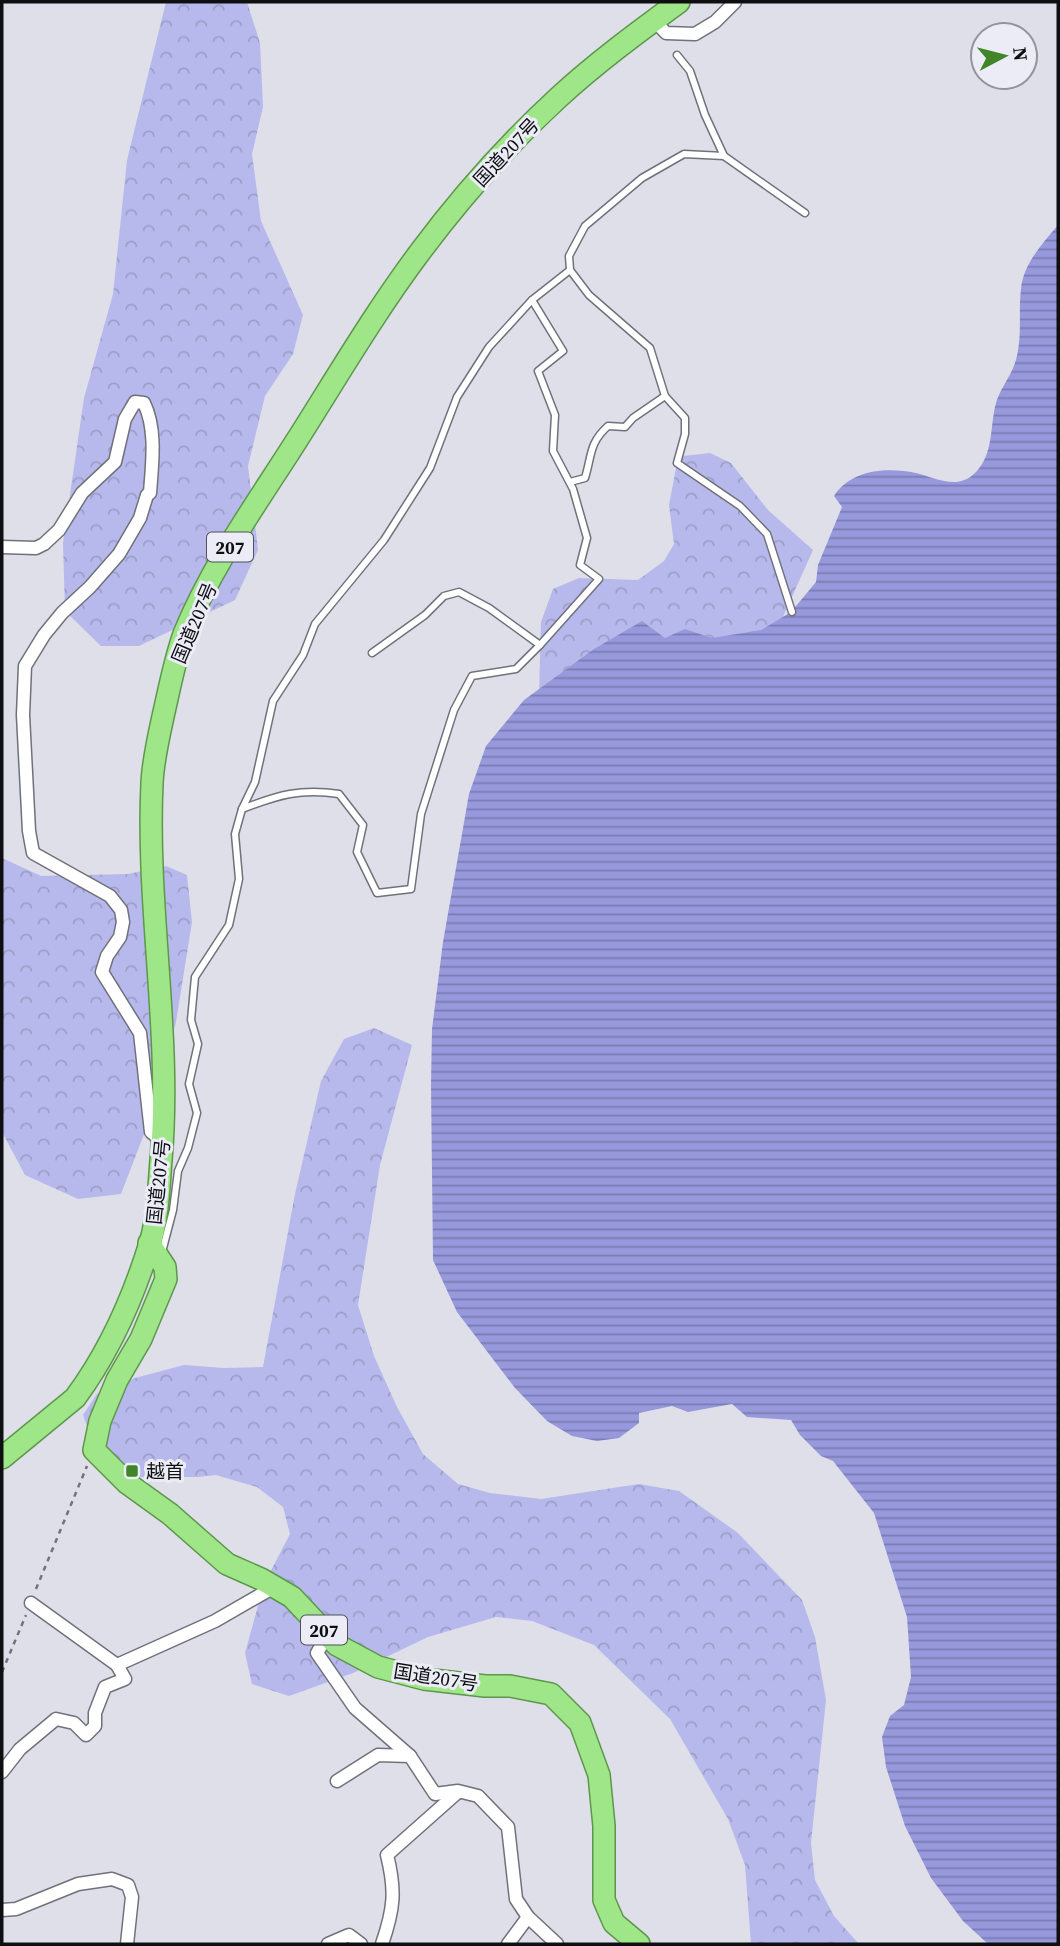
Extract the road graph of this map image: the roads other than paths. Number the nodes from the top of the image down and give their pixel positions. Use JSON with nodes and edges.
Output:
{"nodes":[{"id":1,"x":679,"y":2,"type":"edge"},
{"id":2,"x":735,"y":2,"type":"edge"},
{"id":3,"x":654,"y":20,"type":"junction"},
{"id":4,"x":677,"y":55,"type":"dead end"},
{"id":5,"x":724,"y":156,"type":"junction"},
{"id":6,"x":805,"y":213,"type":"dead end"},
{"id":7,"x":570,"y":270,"type":"junction"},
{"id":8,"x":532,"y":300,"type":"junction"},
{"id":9,"x":665,"y":396,"type":"junction"},
{"id":10,"x":570,"y":482,"type":"junction"},
{"id":11,"x":2,"y":547,"type":"edge"},
{"id":12,"x":792,"y":612,"type":"dead end"},
{"id":13,"x":540,"y":645,"type":"junction"},
{"id":14,"x":372,"y":653,"type":"dead end"},
{"id":15,"x":242,"y":809,"type":"junction"},
{"id":16,"x":163,"y":1142,"type":"junction"},
{"id":17,"x":155,"y":1251,"type":"junction"},
{"id":18,"x":2,"y":1458,"type":"edge"},
{"id":19,"x":274,"y":1587,"type":"junction"},
{"id":20,"x":31,"y":1603,"type":"road end"},
{"id":21,"x":328,"y":1634,"type":"junction"},
{"id":22,"x":117,"y":1665,"type":"junction"},
{"id":23,"x":410,"y":1756,"type":"junction"},
{"id":24,"x":2,"y":1772,"type":"edge"},
{"id":25,"x":337,"y":1781,"type":"dead end"},
{"id":26,"x":458,"y":1791,"type":"junction"},
{"id":27,"x":2,"y":1910,"type":"edge"},
{"id":28,"x":528,"y":1917,"type":"junction"},
{"id":29,"x":127,"y":1944,"type":"edge"},
{"id":30,"x":328,"y":1944,"type":"edge"},
{"id":31,"x":361,"y":1944,"type":"edge"},
{"id":32,"x":382,"y":1944,"type":"edge"},
{"id":33,"x":508,"y":1944,"type":"edge"},
{"id":34,"x":556,"y":1944,"type":"edge"},
{"id":35,"x":639,"y":1944,"type":"edge"}],
"edges":[{"from":1,"to":3,"type":"highway","name":"国道207号","number":"207"},
{"from":2,"to":3,"type":"street"},
{"from":3,"to":16,"type":"highway","name":"国道207号","number":"207"},
{"from":4,"to":5,"type":"lane"},
{"from":5,"to":6,"type":"lane"},
{"from":5,"to":7,"type":"lane"},
{"from":7,"to":8,"type":"lane"},
{"from":7,"to":9,"type":"lane"},
{"from":8,"to":10,"type":"lane"},
{"from":8,"to":15,"type":"lane"},
{"from":9,"to":10,"type":"lane"},
{"from":9,"to":12,"type":"lane"},
{"from":10,"to":13,"type":"lane"},
{"from":11,"to":16,"type":"street"},
{"from":13,"to":14,"type":"lane"},
{"from":13,"to":15,"type":"lane"},
{"from":15,"to":17,"type":"lane"},
{"from":16,"to":17,"type":"highway","name":"国道207号","number":"207"},
{"from":17,"to":18,"type":"highway","name":"国道207号","number":"207"},
{"from":17,"to":19,"type":"highway","name":"国道207号","number":"207"},
{"from":19,"to":21,"type":"highway","name":"国道207号","number":"207"},
{"from":19,"to":22,"type":"street"},
{"from":20,"to":22,"type":"street"},
{"from":21,"to":23,"type":"street"},
{"from":21,"to":35,"type":"highway","name":"国道207号","number":"207"},
{"from":22,"to":24,"type":"street"},
{"from":23,"to":25,"type":"street"},
{"from":23,"to":26,"type":"street"},
{"from":26,"to":28,"type":"street"},
{"from":26,"to":32,"type":"street"},
{"from":27,"to":29,"type":"street"},
{"from":28,"to":33,"type":"street"},
{"from":28,"to":34,"type":"street"},
{"from":30,"to":31,"type":"street"}]}
